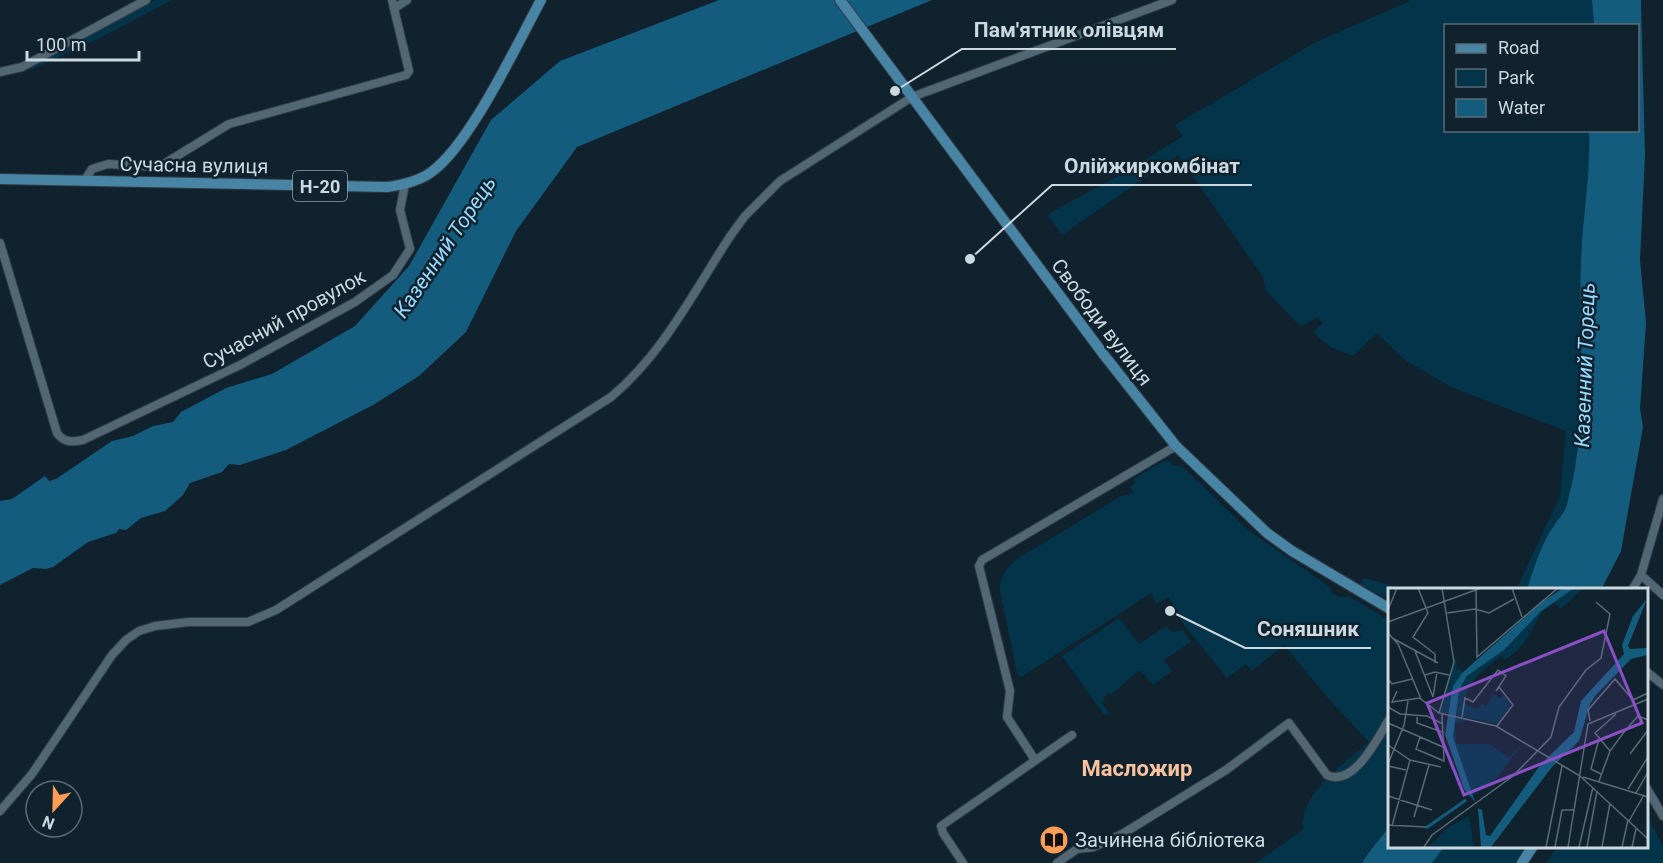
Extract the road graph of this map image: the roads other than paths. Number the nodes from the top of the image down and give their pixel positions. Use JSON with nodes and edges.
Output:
{"nodes":[{"id":1,"x":146,"y":0,"type":"edge"},
{"id":2,"x":407,"y":0,"type":"edge"},
{"id":3,"x":541,"y":0,"type":"edge"},
{"id":4,"x":840,"y":0,"type":"edge"},
{"id":5,"x":1172,"y":0,"type":"edge"},
{"id":6,"x":393,"y":4,"type":"edge"},
{"id":7,"x":0,"y":72,"type":"edge"},
{"id":8,"x":912,"y":97,"type":"junction"},
{"id":9,"x":0,"y":179,"type":"edge"},
{"id":10,"x":85,"y":180,"type":"junction"},
{"id":11,"x":405,"y":184,"type":"junction"},
{"id":12,"x":0,"y":243,"type":"edge"},
{"id":13,"x":1176,"y":446,"type":"junction"},
{"id":14,"x":1663,"y":499,"type":"edge"},
{"id":15,"x":1641,"y":575,"type":"junction"},
{"id":16,"x":1633,"y":588,"type":"edge"},
{"id":17,"x":1663,"y":595,"type":"edge"},
{"id":18,"x":1388,"y":608,"type":"edge"},
{"id":19,"x":1648,"y":672,"type":"edge"},
{"id":20,"x":1663,"y":685,"type":"edge"},
{"id":21,"x":1388,"y":721,"type":"edge"},
{"id":22,"x":1072,"y":735,"type":"dead end"},
{"id":23,"x":1035,"y":760,"type":"junction"},
{"id":24,"x":1648,"y":789,"type":"edge"},
{"id":25,"x":0,"y":811,"type":"edge"},
{"id":26,"x":1663,"y":816,"type":"edge"},
{"id":27,"x":1532,"y":848,"type":"edge"},
{"id":28,"x":963,"y":863,"type":"edge"},
{"id":29,"x":1056,"y":863,"type":"edge"},
{"id":30,"x":1522,"y":863,"type":"edge"}],
"edges":[{"from":1,"to":7,"type":"street"},
{"from":2,"to":6,"type":"street"},
{"from":3,"to":11,"type":"main road","name":"Сучасна вулиця","number":"Н-20"},
{"from":4,"to":8,"type":"main road","name":"Свободи вулиця"},
{"from":5,"to":8,"type":"street"},
{"from":6,"to":10,"type":"street"},
{"from":8,"to":13,"type":"main road","name":"Свободи вулиця"},
{"from":8,"to":25,"type":"street"},
{"from":9,"to":10,"type":"main road","name":"Сучасна вулиця","number":"Н-20"},
{"from":10,"to":11,"type":"main road","name":"Сучасна вулиця","number":"Н-20"},
{"from":11,"to":12,"type":"street","name":"Сучасний провулок"},
{"from":13,"to":18,"type":"main road","name":"Свободи вулиця"},
{"from":13,"to":23,"type":"street"},
{"from":14,"to":15,"type":"street"},
{"from":15,"to":16,"type":"street"},
{"from":15,"to":17,"type":"street"},
{"from":19,"to":20,"type":"street"},
{"from":21,"to":29,"type":"street"},
{"from":22,"to":23,"type":"street"},
{"from":23,"to":28,"type":"street"},
{"from":24,"to":26,"type":"street"},
{"from":27,"to":30,"type":"main road"}]}
